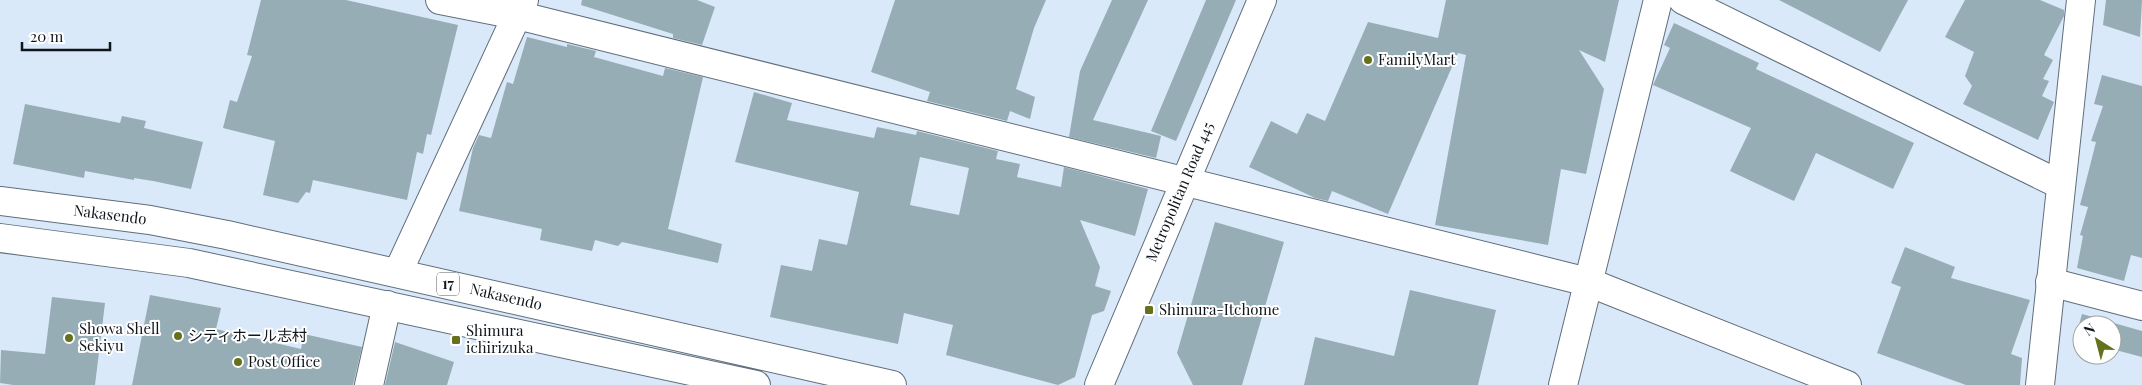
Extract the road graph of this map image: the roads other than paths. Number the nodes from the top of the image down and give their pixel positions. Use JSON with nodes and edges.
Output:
{"nodes":[{"id":1,"x":440,"y":0,"type":"edge"},
{"id":2,"x":1262,"y":0,"type":"edge"},
{"id":3,"x":1658,"y":0,"type":"edge"},
{"id":4,"x":1683,"y":0,"type":"edge"},
{"id":5,"x":2081,"y":0,"type":"edge"},
{"id":6,"x":521,"y":7,"type":"edge"},
{"id":7,"x":1185,"y":182,"type":"junction"},
{"id":8,"x":2061,"y":185,"type":"junction"},
{"id":9,"x":0,"y":201,"type":"edge"},
{"id":10,"x":0,"y":238,"type":"edge"},
{"id":11,"x":398,"y":272,"type":"junction"},
{"id":12,"x":1588,"y":282,"type":"junction"},
{"id":13,"x":2050,"y":282,"type":"junction"},
{"id":14,"x":387,"y":305,"type":"junction"},
{"id":15,"x":2142,"y":306,"type":"edge"},
{"id":16,"x":369,"y":385,"type":"edge"},
{"id":17,"x":756,"y":385,"type":"edge"},
{"id":18,"x":892,"y":385,"type":"edge"},
{"id":19,"x":1099,"y":385,"type":"edge"},
{"id":20,"x":1563,"y":385,"type":"edge"},
{"id":21,"x":1846,"y":385,"type":"edge"},
{"id":22,"x":2040,"y":385,"type":"edge"}],
"edges":[{"from":1,"to":6,"type":"main road"},
{"from":2,"to":7,"type":"main road","name":"Metropolitan Road 445"},
{"from":3,"to":12,"type":"main road"},
{"from":4,"to":8,"type":"main road"},
{"from":5,"to":8,"type":"main road"},
{"from":6,"to":7,"type":"main road"},
{"from":6,"to":11,"type":"main road"},
{"from":7,"to":12,"type":"main road"},
{"from":7,"to":19,"type":"main road","name":"Metropolitan Road 445"},
{"from":8,"to":13,"type":"main road"},
{"from":9,"to":11,"type":"main road","name":"Nakasendo","number":"17"},
{"from":10,"to":14,"type":"main road","number":"17"},
{"from":11,"to":18,"type":"main road","name":"Nakasendo","number":"17"},
{"from":12,"to":20,"type":"main road"},
{"from":12,"to":21,"type":"main road"},
{"from":13,"to":15,"type":"main road"},
{"from":13,"to":22,"type":"main road"},
{"from":14,"to":16,"type":"main road"},
{"from":14,"to":17,"type":"main road","number":"17"}]}
